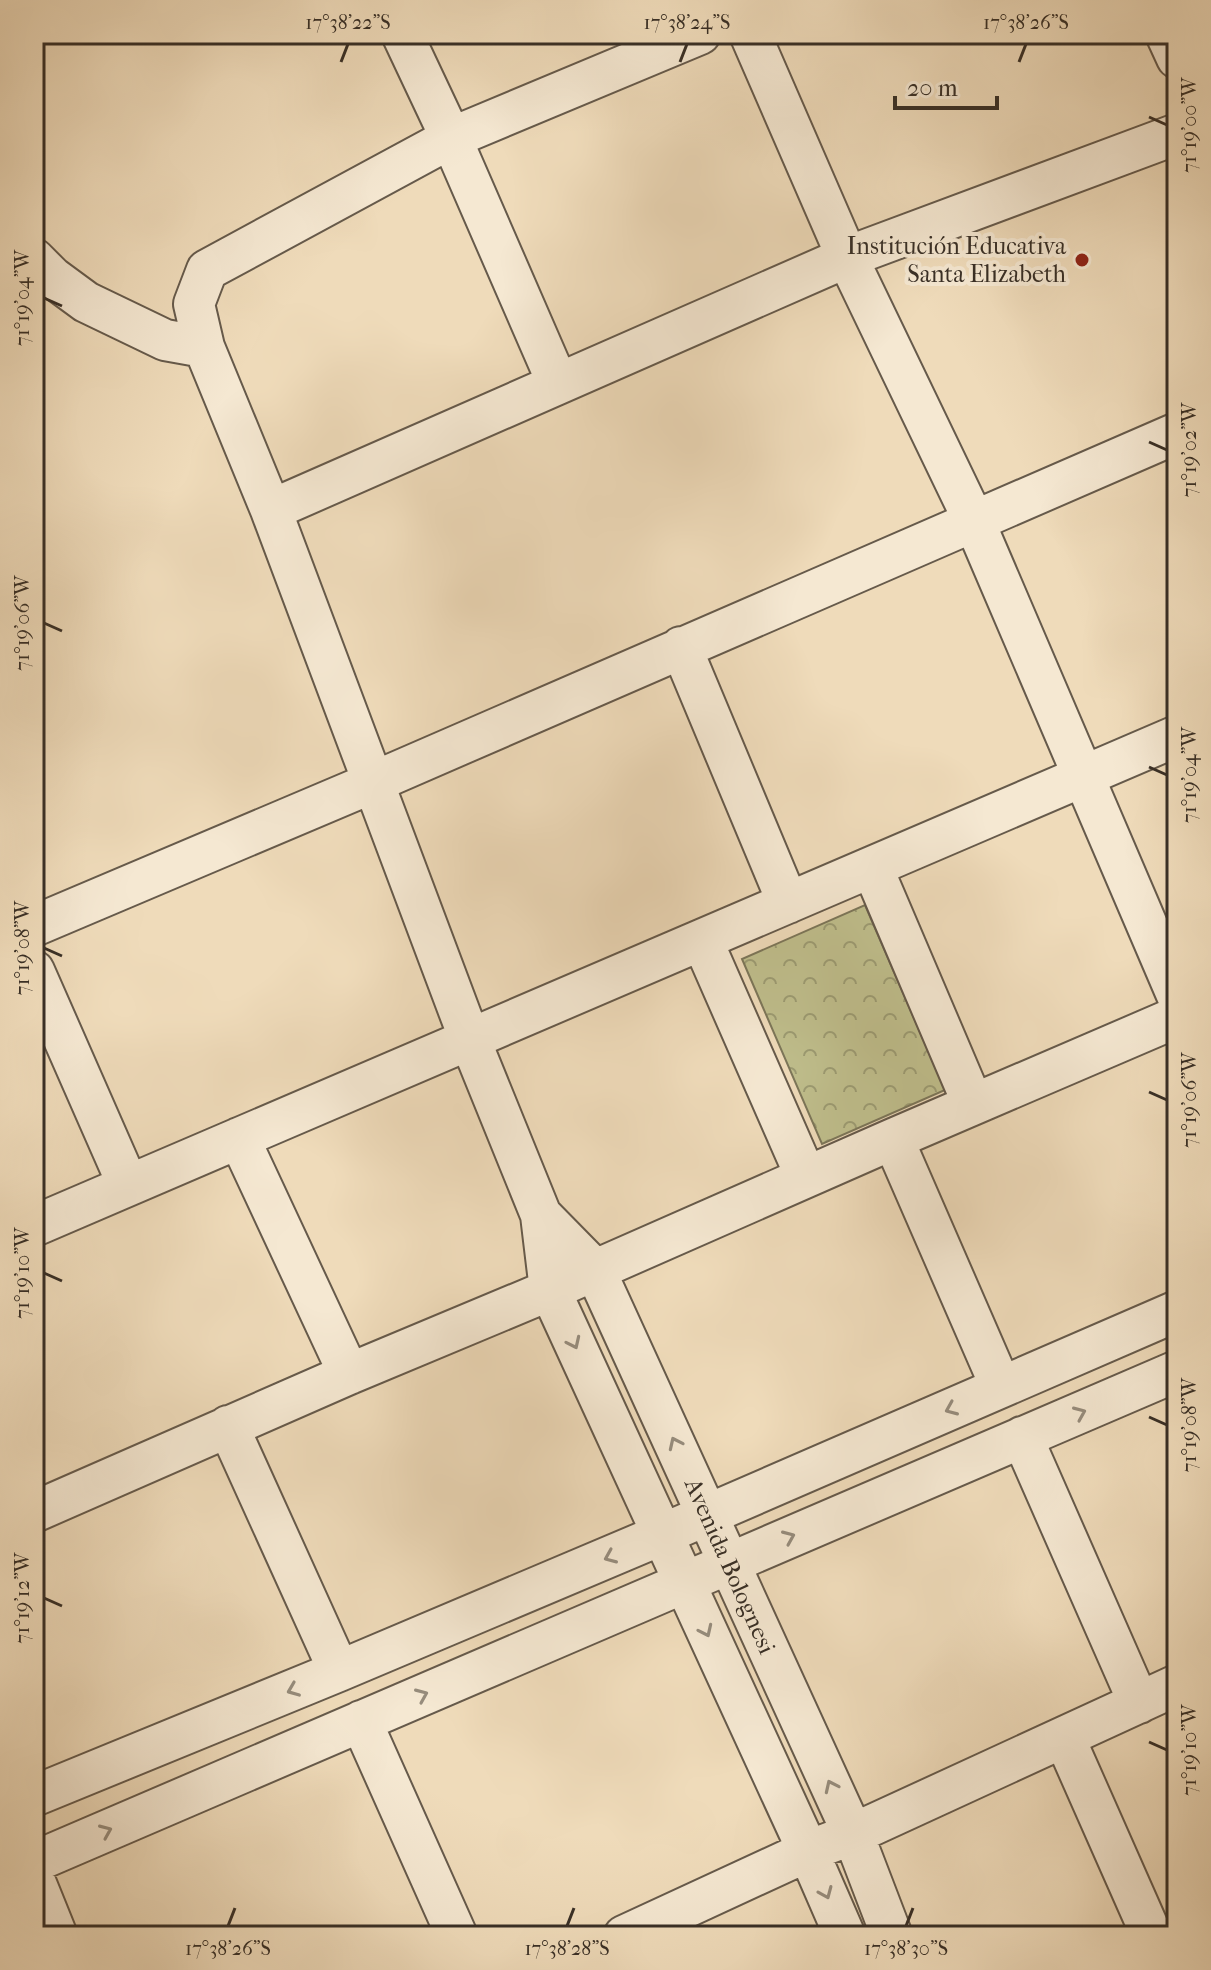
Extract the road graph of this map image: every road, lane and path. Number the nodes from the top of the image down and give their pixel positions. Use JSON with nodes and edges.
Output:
{"nodes":[{"id":1,"x":402,"y":34,"type":"edge"},
{"id":2,"x":700,"y":34,"type":"edge"},
{"id":3,"x":750,"y":34,"type":"edge"},
{"id":4,"x":1166,"y":34,"type":"edge"},
{"id":5,"x":1177,"y":58,"type":"edge"},
{"id":6,"x":1177,"y":134,"type":"edge"},
{"id":7,"x":451,"y":138,"type":"junction"},
{"id":8,"x":847,"y":257,"type":"junction"},
{"id":9,"x":34,"y":259,"type":"edge"},
{"id":10,"x":204,"y":347,"type":"junction"},
{"id":11,"x":558,"y":384,"type":"junction"},
{"id":12,"x":1177,"y":433,"type":"edge"},
{"id":13,"x":271,"y":510,"type":"junction"},
{"id":14,"x":974,"y":521,"type":"junction"},
{"id":15,"x":681,"y":647,"type":"junction"},
{"id":16,"x":1177,"y":736,"type":"edge"},
{"id":17,"x":1083,"y":776,"type":"junction"},
{"id":18,"x":374,"y":782,"type":"junction"},
{"id":19,"x":872,"y":867,"type":"junction"},
{"id":20,"x":788,"y":903,"type":"junction"},
{"id":21,"x":34,"y":926,"type":"edge"},
{"id":22,"x":702,"y":940,"type":"junction"},
{"id":23,"x":34,"y":971,"type":"edge"},
{"id":24,"x":1177,"y":995,"type":"edge"},
{"id":25,"x":1177,"y":1017,"type":"edge"},
{"id":26,"x":470,"y":1040,"type":"junction"},
{"id":27,"x":973,"y":1104,"type":"junction"},
{"id":28,"x":239,"y":1138,"type":"junction"},
{"id":29,"x":893,"y":1139,"type":"junction"},
{"id":30,"x":806,"y":1177,"type":"junction"},
{"id":31,"x":128,"y":1185,"type":"junction"},
{"id":32,"x":541,"y":1215,"type":"junction"},
{"id":33,"x":34,"y":1226,"type":"edge"},
{"id":34,"x":595,"y":1270,"type":"junction"},
{"id":35,"x":550,"y":1290,"type":"junction"},
{"id":36,"x":1177,"y":1311,"type":"edge"},
{"id":37,"x":1177,"y":1371,"type":"edge"},
{"id":38,"x":349,"y":1374,"type":"junction"},
{"id":39,"x":1001,"y":1387,"type":"junction"},
{"id":40,"x":228,"y":1426,"type":"junction"},
{"id":41,"x":1022,"y":1437,"type":"junction"},
{"id":42,"x":34,"y":1512,"type":"edge"},
{"id":43,"x":707,"y":1514,"type":"junction"},
{"id":44,"x":663,"y":1534,"type":"junction"},
{"id":45,"x":728,"y":1563,"type":"junction"},
{"id":46,"x":684,"y":1583,"type":"junction"},
{"id":47,"x":339,"y":1671,"type":"junction"},
{"id":48,"x":1177,"y":1685,"type":"edge"},
{"id":49,"x":1139,"y":1703,"type":"junction"},
{"id":50,"x":361,"y":1721,"type":"junction"},
{"id":51,"x":1064,"y":1737,"type":"junction"},
{"id":52,"x":34,"y":1796,"type":"edge"},
{"id":53,"x":853,"y":1834,"type":"junction"},
{"id":54,"x":808,"y":1851,"type":"junction"},
{"id":55,"x":34,"y":1862,"type":"edge"},
{"id":56,"x":34,"y":1879,"type":"edge"},
{"id":57,"x":57,"y":1936,"type":"edge"},
{"id":58,"x":457,"y":1936,"type":"edge"},
{"id":59,"x":624,"y":1936,"type":"edge"},
{"id":60,"x":845,"y":1936,"type":"edge"},
{"id":61,"x":892,"y":1936,"type":"edge"},
{"id":62,"x":1152,"y":1936,"type":"edge"}],
"edges":[{"from":1,"to":7,"type":"street"},
{"from":2,"to":7,"type":"street"},
{"from":3,"to":8,"type":"street"},
{"from":4,"to":5,"type":"street"},
{"from":6,"to":8,"type":"street"},
{"from":7,"to":10,"type":"street"},
{"from":7,"to":11,"type":"street"},
{"from":8,"to":11,"type":"street"},
{"from":8,"to":14,"type":"street"},
{"from":9,"to":10,"type":"street"},
{"from":10,"to":13,"type":"street"},
{"from":11,"to":13,"type":"street"},
{"from":12,"to":14,"type":"street"},
{"from":13,"to":18,"type":"street"},
{"from":14,"to":15,"type":"street"},
{"from":14,"to":17,"type":"street"},
{"from":15,"to":18,"type":"street"},
{"from":15,"to":20,"type":"street"},
{"from":16,"to":17,"type":"street"},
{"from":17,"to":19,"type":"street"},
{"from":17,"to":24,"type":"street"},
{"from":18,"to":21,"type":"street"},
{"from":18,"to":26,"type":"street"},
{"from":19,"to":20,"type":"street"},
{"from":19,"to":27,"type":"street"},
{"from":20,"to":22,"type":"street"},
{"from":22,"to":26,"type":"street"},
{"from":22,"to":30,"type":"street"},
{"from":23,"to":31,"type":"street"},
{"from":25,"to":27,"type":"street"},
{"from":26,"to":28,"type":"street"},
{"from":26,"to":32,"type":"street"},
{"from":27,"to":29,"type":"street"},
{"from":28,"to":31,"type":"street"},
{"from":28,"to":38,"type":"street"},
{"from":29,"to":30,"type":"street"},
{"from":29,"to":39,"type":"street"},
{"from":30,"to":34,"type":"street"},
{"from":31,"to":33,"type":"street"},
{"from":32,"to":34,"type":"street","name":"Avenida Bolognesi"},
{"from":32,"to":35,"type":"street","name":"Avenida Bolognesi"},
{"from":34,"to":35,"type":"street"},
{"from":43,"to":34,"type":"street","name":"Avenida Bolognesi","one_way":true},
{"from":35,"to":38,"type":"street"},
{"from":35,"to":44,"type":"street","name":"Avenida Bolognesi","one_way":true},
{"from":36,"to":39,"type":"street"},
{"from":41,"to":37,"type":"street","one_way":true},
{"from":38,"to":40,"type":"street"},
{"from":39,"to":43,"type":"street","one_way":true},
{"from":40,"to":42,"type":"street"},
{"from":40,"to":47,"type":"street"},
{"from":45,"to":41,"type":"street","one_way":true},
{"from":41,"to":49,"type":"street"},
{"from":43,"to":44,"type":"street"},
{"from":43,"to":45,"type":"street","name":"Avenida Bolognesi"},
{"from":44,"to":46,"type":"street","name":"Avenida Bolognesi"},
{"from":44,"to":47,"type":"street","one_way":true},
{"from":45,"to":46,"type":"street"},
{"from":53,"to":45,"type":"street","name":"Avenida Bolognesi","one_way":true},
{"from":50,"to":46,"type":"street","one_way":true},
{"from":46,"to":54,"type":"street","name":"Avenida Bolognesi","one_way":true},
{"from":47,"to":52,"type":"street","one_way":true},
{"from":48,"to":49,"type":"street"},
{"from":49,"to":51,"type":"street"},
{"from":55,"to":50,"type":"street","one_way":true},
{"from":50,"to":58,"type":"street"},
{"from":51,"to":53,"type":"street"},
{"from":51,"to":62,"type":"street"},
{"from":53,"to":54,"type":"street"},
{"from":53,"to":61,"type":"street","name":"Avenida Bolognesi"},
{"from":54,"to":59,"type":"street"},
{"from":54,"to":60,"type":"street","name":"Avenida Bolognesi","one_way":true},
{"from":56,"to":57,"type":"street"}]}
